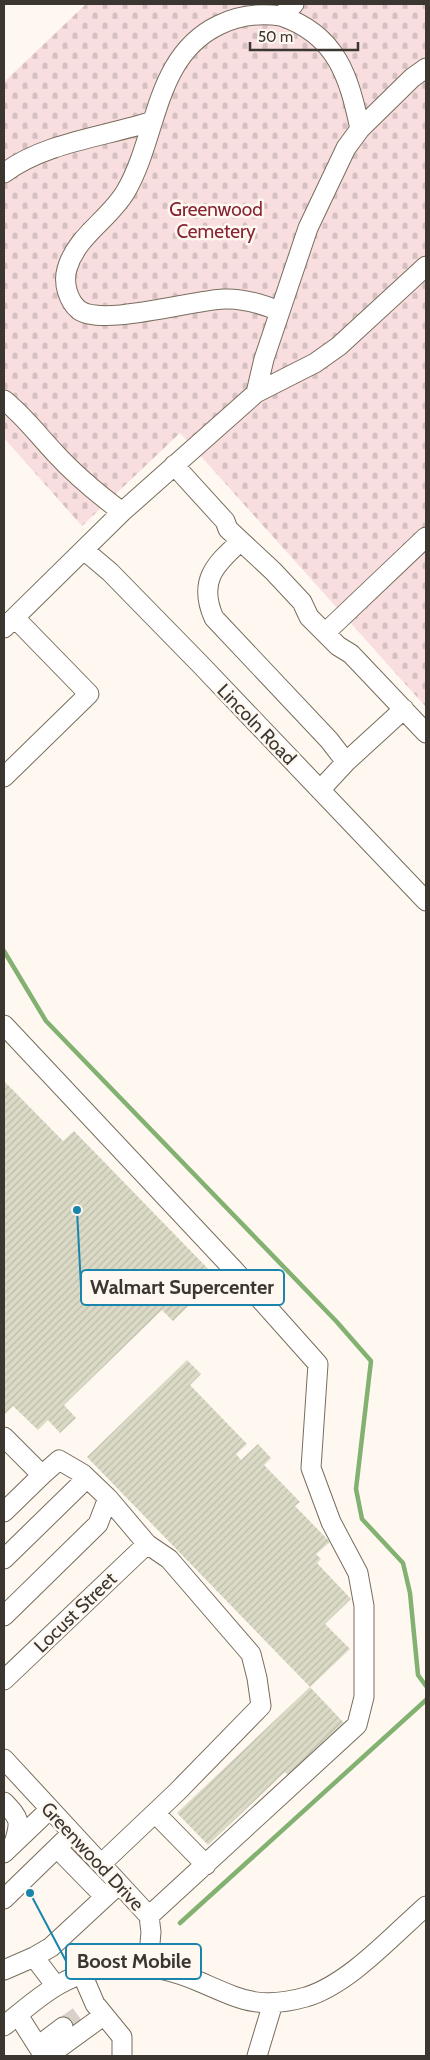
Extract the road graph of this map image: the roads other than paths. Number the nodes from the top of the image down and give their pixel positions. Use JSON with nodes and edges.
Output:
{"nodes":[{"id":1,"x":288,"y":10,"type":"edge"},
{"id":2,"x":426,"y":68,"type":"edge"},
{"id":3,"x":153,"y":121,"type":"junction"},
{"id":4,"x":360,"y":129,"type":"junction"},
{"id":5,"x":4,"y":173,"type":"edge"},
{"id":6,"x":426,"y":266,"type":"edge"},
{"id":7,"x":279,"y":311,"type":"junction"},
{"id":8,"x":256,"y":392,"type":"junction"},
{"id":9,"x":4,"y":400,"type":"edge"},
{"id":10,"x":174,"y":465,"type":"junction"},
{"id":11,"x":122,"y":512,"type":"junction"},
{"id":12,"x":426,"y":537,"type":"edge"},
{"id":13,"x":240,"y":542,"type":"junction"},
{"id":14,"x":84,"y":550,"type":"junction"},
{"id":15,"x":9,"y":623,"type":"edge"},
{"id":16,"x":324,"y":633,"type":"junction"},
{"id":17,"x":404,"y":709,"type":"junction"},
{"id":18,"x":426,"y":733,"type":"edge"},
{"id":19,"x":346,"y":762,"type":"junction"},
{"id":20,"x":4,"y":777,"type":"edge"},
{"id":21,"x":320,"y":790,"type":"junction"},
{"id":22,"x":426,"y":901,"type":"edge"},
{"id":23,"x":4,"y":1025,"type":"edge"},
{"id":24,"x":7,"y":1447,"type":"edge"},
{"id":25,"x":42,"y":1475,"type":"junction"},
{"id":26,"x":87,"y":1478,"type":"junction"},
{"id":27,"x":108,"y":1498,"type":"junction"},
{"id":28,"x":4,"y":1512,"type":"edge"},
{"id":29,"x":146,"y":1544,"type":"junction"},
{"id":30,"x":4,"y":1559,"type":"edge"},
{"id":31,"x":4,"y":1616,"type":"edge"},
{"id":32,"x":4,"y":1680,"type":"edge"},
{"id":33,"x":4,"y":1759,"type":"edge"},
{"id":34,"x":4,"y":1802,"type":"edge"},
{"id":35,"x":50,"y":1809,"type":"junction"},
{"id":36,"x":155,"y":1813,"type":"junction"},
{"id":37,"x":72,"y":1833,"type":"junction"},
{"id":38,"x":9,"y":1848,"type":"edge"},
{"id":39,"x":57,"y":1848,"type":"junction"},
{"id":40,"x":101,"y":1864,"type":"junction"},
{"id":41,"x":206,"y":1865,"type":"junction"},
{"id":42,"x":119,"y":1884,"type":"junction"},
{"id":43,"x":105,"y":1897,"type":"junction"},
{"id":44,"x":4,"y":1899,"type":"edge"},
{"id":45,"x":426,"y":1906,"type":"edge"},
{"id":46,"x":148,"y":1916,"type":"junction"},
{"id":47,"x":34,"y":1957,"type":"junction"},
{"id":48,"x":148,"y":1966,"type":"junction"},
{"id":49,"x":4,"y":1970,"type":"edge"},
{"id":50,"x":82,"y":1974,"type":"junction"},
{"id":51,"x":56,"y":1986,"type":"junction"},
{"id":52,"x":273,"y":2003,"type":"junction"},
{"id":53,"x":94,"y":2011,"type":"junction"},
{"id":54,"x":11,"y":2020,"type":"edge"},
{"id":55,"x":63,"y":2027,"type":"tunnel mouth"},
{"id":56,"x":43,"y":2053,"type":"edge"},
{"id":57,"x":122,"y":2056,"type":"edge"},
{"id":58,"x":257,"y":2056,"type":"edge"}],
"edges":[{"from":1,"to":3,"type":"street"},
{"from":1,"to":4,"type":"street"},
{"from":2,"to":4,"type":"street"},
{"from":3,"to":5,"type":"street"},
{"from":3,"to":7,"type":"street"},
{"from":4,"to":7,"type":"street"},
{"from":6,"to":8,"type":"street"},
{"from":7,"to":8,"type":"street"},
{"from":8,"to":10,"type":"street"},
{"from":9,"to":11,"type":"street"},
{"from":10,"to":11,"type":"street"},
{"from":10,"to":13,"type":"street"},
{"from":11,"to":14,"type":"street"},
{"from":12,"to":16,"type":"street"},
{"from":13,"to":16,"type":"street"},
{"from":13,"to":19,"type":"street"},
{"from":14,"to":15,"type":"street"},
{"from":14,"to":21,"type":"street","name":"Lincoln Road"},
{"from":15,"to":20,"type":"street"},
{"from":16,"to":17,"type":"street"},
{"from":17,"to":18,"type":"street"},
{"from":17,"to":19,"type":"street"},
{"from":19,"to":21,"type":"street"},
{"from":21,"to":22,"type":"street","name":"Lincoln Road"},
{"from":23,"to":41,"type":"street"},
{"from":24,"to":25,"type":"street"},
{"from":25,"to":26,"type":"street"},
{"from":25,"to":28,"type":"street"},
{"from":26,"to":27,"type":"street"},
{"from":26,"to":30,"type":"street"},
{"from":27,"to":29,"type":"street"},
{"from":27,"to":31,"type":"street"},
{"from":29,"to":32,"type":"street","name":"Locust Street"},
{"from":29,"to":36,"type":"street"},
{"from":33,"to":35,"type":"street","name":"Greenwood Drive"},
{"from":34,"to":38,"type":"street"},
{"from":35,"to":37,"type":"street","name":"Greenwood Drive"},
{"from":35,"to":38,"type":"street"},
{"from":36,"to":40,"type":"street"},
{"from":36,"to":41,"type":"street"},
{"from":37,"to":39,"type":"street"},
{"from":37,"to":40,"type":"street","name":"Greenwood Drive"},
{"from":39,"to":43,"type":"street"},
{"from":39,"to":44,"type":"street"},
{"from":40,"to":42,"type":"street","name":"Greenwood Drive"},
{"from":41,"to":46,"type":"street"},
{"from":42,"to":43,"type":"street"},
{"from":42,"to":46,"type":"street","name":"Greenwood Drive"},
{"from":43,"to":47,"type":"street"},
{"from":45,"to":52,"type":"street"},
{"from":46,"to":48,"type":"street","name":"Greenwood Drive"},
{"from":47,"to":49,"type":"street"},
{"from":47,"to":51,"type":"street"},
{"from":48,"to":50,"type":"street"},
{"from":48,"to":52,"type":"street"},
{"from":50,"to":51,"type":"street"},
{"from":50,"to":53,"type":"street"},
{"from":51,"to":54,"type":"street"},
{"from":52,"to":58,"type":"street"},
{"from":53,"to":56,"type":"street"},
{"from":53,"to":57,"type":"street"},
{"from":54,"to":56,"type":"street"},
{"from":55,"to":56,"type":"street"}]}
